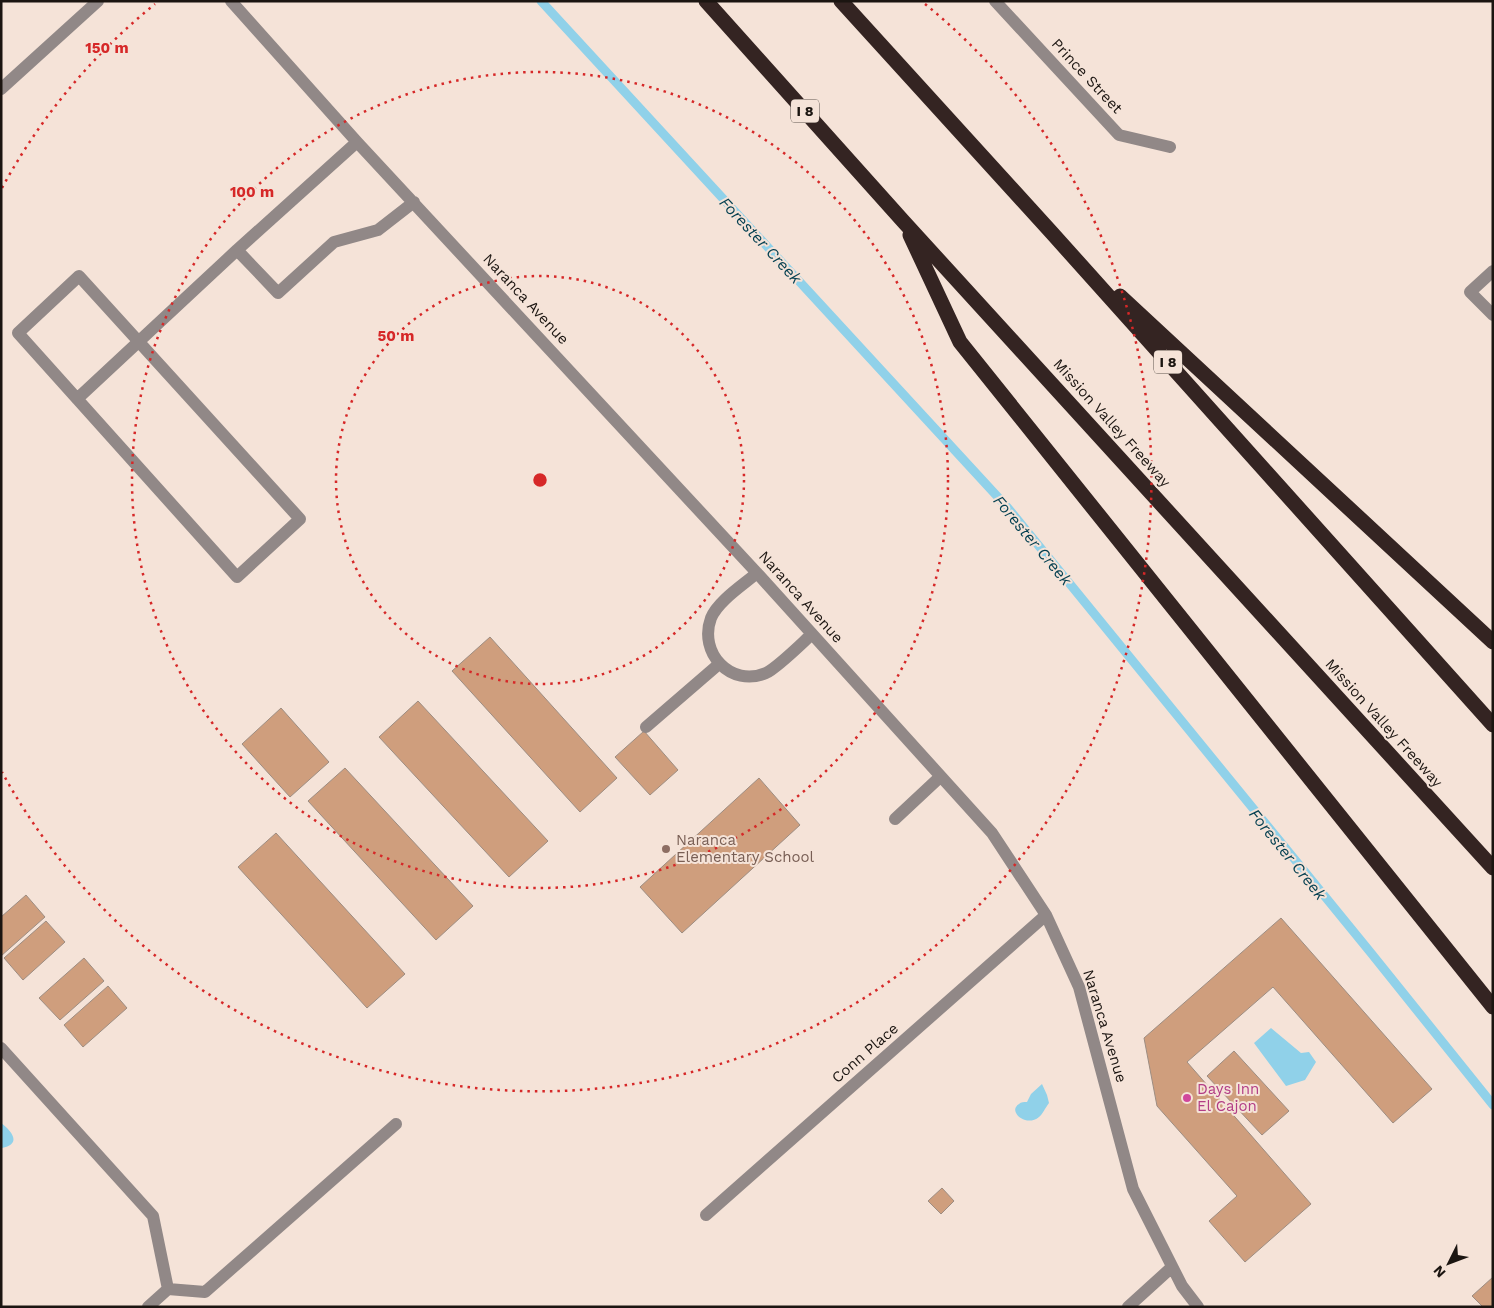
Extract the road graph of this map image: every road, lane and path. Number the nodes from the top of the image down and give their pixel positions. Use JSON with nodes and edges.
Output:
{"nodes":[{"id":1,"x":98,"y":1,"type":"edge"},
{"id":2,"x":231,"y":1,"type":"edge"},
{"id":3,"x":706,"y":1,"type":"edge"},
{"id":4,"x":841,"y":1,"type":"edge"},
{"id":5,"x":995,"y":1,"type":"edge"},
{"id":6,"x":1,"y":89,"type":"edge"},
{"id":7,"x":357,"y":142,"type":"junction"},
{"id":8,"x":1170,"y":148,"type":"dead end"},
{"id":9,"x":414,"y":202,"type":"junction"},
{"id":10,"x":903,"y":220,"type":"junction"},
{"id":11,"x":1052,"y":233,"type":"junction"},
{"id":12,"x":237,"y":250,"type":"junction"},
{"id":13,"x":1493,"y":271,"type":"edge"},
{"id":14,"x":1493,"y":315,"type":"edge"},
{"id":15,"x":139,"y":341,"type":"junction"},
{"id":16,"x":77,"y":399,"type":"junction"},
{"id":17,"x":757,"y":573,"type":"junction"},
{"id":18,"x":812,"y":634,"type":"junction"},
{"id":19,"x":1493,"y":642,"type":"edge"},
{"id":20,"x":719,"y":664,"type":"junction"},
{"id":21,"x":1493,"y":725,"type":"edge"},
{"id":22,"x":646,"y":727,"type":"dead end"},
{"id":23,"x":940,"y":776,"type":"junction"},
{"id":24,"x":895,"y":819,"type":"dead end"},
{"id":25,"x":1493,"y":868,"type":"edge"},
{"id":26,"x":1046,"y":915,"type":"junction"},
{"id":27,"x":1493,"y":1007,"type":"edge"},
{"id":28,"x":1,"y":1048,"type":"edge"},
{"id":29,"x":396,"y":1124,"type":"dead end"},
{"id":30,"x":706,"y":1215,"type":"dead end"},
{"id":31,"x":1172,"y":1268,"type":"junction"},
{"id":32,"x":168,"y":1289,"type":"junction"},
{"id":33,"x":148,"y":1307,"type":"edge"},
{"id":34,"x":1128,"y":1307,"type":"edge"},
{"id":35,"x":1198,"y":1307,"type":"edge"}],
"edges":[{"from":1,"to":6,"type":"street"},
{"from":2,"to":7,"type":"street","name":"Naranca Avenue"},
{"from":3,"to":10,"type":"highway","name":"Mission Valley Freeway","number":"I 8"},
{"from":4,"to":11,"type":"highway","number":"I 8"},
{"from":5,"to":8,"type":"street","name":"Prince Street"},
{"from":7,"to":9,"type":"street","name":"Naranca Avenue"},
{"from":7,"to":12,"type":"street"},
{"from":9,"to":12,"type":"street"},
{"from":9,"to":17,"type":"street","name":"Naranca Avenue"},
{"from":10,"to":25,"type":"highway","name":"Mission Valley Freeway","number":"I 8"},
{"from":10,"to":27,"type":"highway"},
{"from":11,"to":19,"type":"highway"},
{"from":11,"to":21,"type":"highway","number":"I 8"},
{"from":12,"to":15,"type":"street"},
{"from":13,"to":14,"type":"street"},
{"from":15,"to":16,"type":"street"},
{"from":15,"to":16,"type":"street"},
{"from":15,"to":16,"type":"street"},
{"from":17,"to":18,"type":"street","name":"Naranca Avenue"},
{"from":17,"to":20,"type":"street"},
{"from":18,"to":20,"type":"street"},
{"from":18,"to":23,"type":"street","name":"Naranca Avenue"},
{"from":20,"to":22,"type":"street"},
{"from":23,"to":24,"type":"street"},
{"from":23,"to":26,"type":"street","name":"Naranca Avenue"},
{"from":26,"to":30,"type":"street","name":"Conn Place"},
{"from":26,"to":31,"type":"street","name":"Naranca Avenue"},
{"from":28,"to":32,"type":"street"},
{"from":29,"to":32,"type":"street"},
{"from":31,"to":34,"type":"street"},
{"from":31,"to":35,"type":"street","name":"Naranca Avenue"},
{"from":32,"to":33,"type":"street"}]}
